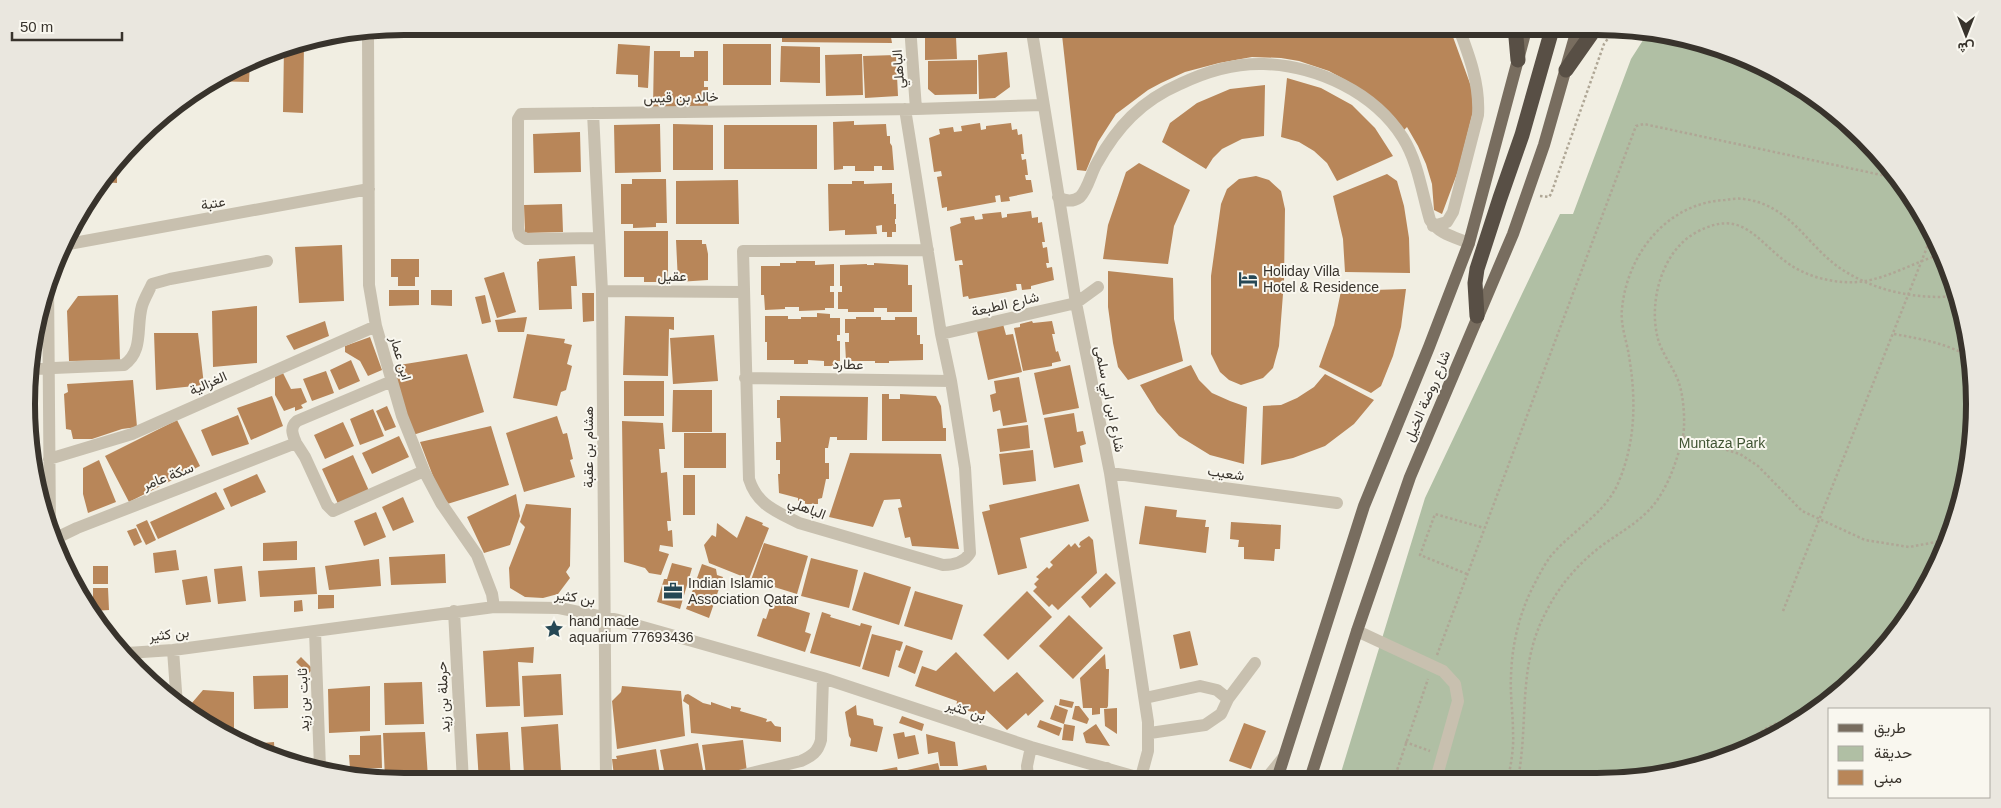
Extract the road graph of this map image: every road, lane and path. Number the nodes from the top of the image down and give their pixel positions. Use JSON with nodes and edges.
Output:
{"nodes":[{"id":1,"x":910,"y":35,"type":"edge"},
{"id":2,"x":1032,"y":35,"type":"edge"},
{"id":3,"x":1461,"y":35,"type":"edge"},
{"id":4,"x":1515,"y":35,"type":"edge"},
{"id":5,"x":1525,"y":35,"type":"edge"},
{"id":6,"x":1551,"y":35,"type":"edge"},
{"id":7,"x":1576,"y":35,"type":"edge"},
{"id":8,"x":1591,"y":35,"type":"edge"},
{"id":9,"x":1611,"y":36,"type":"edge"},
{"id":10,"x":368,"y":37,"type":"edge"},
{"id":11,"x":1518,"y":60,"type":"junction"},
{"id":12,"x":1566,"y":70,"type":"junction"},
{"id":13,"x":1043,"y":105,"type":"junction"},
{"id":14,"x":911,"y":109,"type":"junction"},
{"id":15,"x":593,"y":113,"type":"junction"},
{"id":16,"x":1888,"y":176,"type":"edge"},
{"id":17,"x":369,"y":189,"type":"junction"},
{"id":18,"x":1058,"y":197,"type":"junction"},
{"id":19,"x":1544,"y":198,"type":"dead end"},
{"id":20,"x":1433,"y":226,"type":"junction"},
{"id":21,"x":598,"y":238,"type":"junction"},
{"id":22,"x":72,"y":243,"type":"edge"},
{"id":23,"x":1469,"y":243,"type":"junction"},
{"id":24,"x":1929,"y":243,"type":"edge"},
{"id":25,"x":928,"y":250,"type":"junction"},
{"id":26,"x":1935,"y":256,"type":"edge"},
{"id":27,"x":1923,"y":259,"type":"junction"},
{"id":28,"x":266,"y":261,"type":"dead end"},
{"id":29,"x":1865,"y":282,"type":"junction"},
{"id":30,"x":1098,"y":287,"type":"dead end"},
{"id":31,"x":602,"y":291,"type":"junction"},
{"id":32,"x":743,"y":292,"type":"junction"},
{"id":33,"x":1909,"y":295,"type":"junction"},
{"id":34,"x":1950,"y":297,"type":"edge"},
{"id":35,"x":1076,"y":303,"type":"junction"},
{"id":36,"x":48,"y":309,"type":"edge"},
{"id":37,"x":1477,"y":316,"type":"junction"},
{"id":38,"x":376,"y":326,"type":"junction"},
{"id":39,"x":940,"y":334,"type":"junction"},
{"id":40,"x":1894,"y":334,"type":"junction"},
{"id":41,"x":1962,"y":353,"type":"edge"},
{"id":42,"x":47,"y":368,"type":"junction"},
{"id":43,"x":37,"y":369,"type":"edge"},
{"id":44,"x":745,"y":378,"type":"junction"},
{"id":45,"x":392,"y":381,"type":"junction"},
{"id":46,"x":951,"y":381,"type":"junction"},
{"id":47,"x":1683,"y":438,"type":"junction"},
{"id":48,"x":296,"y":443,"type":"junction"},
{"id":49,"x":49,"y":459,"type":"junction"},
{"id":50,"x":424,"y":471,"type":"junction"},
{"id":51,"x":1110,"y":473,"type":"junction"},
{"id":52,"x":1337,"y":503,"type":"dead end"},
{"id":53,"x":50,"y":505,"type":"edge"},
{"id":54,"x":1819,"y":520,"type":"junction"},
{"id":55,"x":1484,"y":528,"type":"junction"},
{"id":56,"x":60,"y":536,"type":"edge"},
{"id":57,"x":1939,"y":541,"type":"edge"},
{"id":58,"x":1467,"y":574,"type":"junction"},
{"id":59,"x":494,"y":606,"type":"junction"},
{"id":60,"x":454,"y":611,"type":"junction"},
{"id":61,"x":1783,"y":611,"type":"dead end"},
{"id":62,"x":604,"y":616,"type":"junction"},
{"id":63,"x":1357,"y":630,"type":"junction"},
{"id":64,"x":315,"y":631,"type":"junction"},
{"id":65,"x":173,"y":650,"type":"junction"},
{"id":66,"x":132,"y":653,"type":"edge"},
{"id":67,"x":1255,"y":663,"type":"dead end"},
{"id":68,"x":1433,"y":666,"type":"junction"},
{"id":69,"x":823,"y":678,"type":"junction"},
{"id":70,"x":176,"y":695,"type":"edge"},
{"id":71,"x":1145,"y":698,"type":"junction"},
{"id":72,"x":1228,"y":699,"type":"junction"},
{"id":73,"x":1788,"y":720,"type":"edge"},
{"id":74,"x":1150,"y":733,"type":"junction"},
{"id":75,"x":1752,"y":739,"type":"edge"},
{"id":76,"x":1405,"y":742,"type":"junction"},
{"id":77,"x":1031,"y":748,"type":"junction"},
{"id":78,"x":1442,"y":755,"type":"junction"},
{"id":79,"x":1282,"y":758,"type":"junction"},
{"id":80,"x":320,"y":763,"type":"edge"},
{"id":81,"x":1107,"y":768,"type":"junction"},
{"id":82,"x":463,"y":773,"type":"edge"},
{"id":83,"x":606,"y":773,"type":"edge"},
{"id":84,"x":753,"y":773,"type":"edge"},
{"id":85,"x":1028,"y":773,"type":"edge"},
{"id":86,"x":1098,"y":773,"type":"edge"},
{"id":87,"x":1124,"y":773,"type":"edge"},
{"id":88,"x":1145,"y":773,"type":"edge"},
{"id":89,"x":1271,"y":773,"type":"edge"},
{"id":90,"x":1279,"y":773,"type":"edge"},
{"id":91,"x":1312,"y":773,"type":"edge"},
{"id":92,"x":1396,"y":773,"type":"edge"},
{"id":93,"x":1438,"y":773,"type":"edge"},
{"id":94,"x":1509,"y":773,"type":"edge"},
{"id":95,"x":1519,"y":773,"type":"edge"}],
"edges":[{"from":1,"to":14,"type":"street","name":"الباهلي"},
{"from":2,"to":13,"type":"street","name":"شارع ابن ابي سلمى"},
{"from":3,"to":20,"type":"street"},
{"from":4,"to":11,"type":"highway"},
{"from":5,"to":11,"type":"main road","name":"شارع روضة الخيل"},
{"from":6,"to":37,"type":"highway"},
{"from":7,"to":12,"type":"main road","name":"شارع روضة الخيل"},
{"from":8,"to":12,"type":"highway"},
{"from":9,"to":19,"type":"path"},
{"from":10,"to":17,"type":"street","name":"ابن عمار"},
{"from":11,"to":23,"type":"main road","name":"شارع روضة الخيل"},
{"from":12,"to":37,"type":"main road","name":"شارع روضة الخيل"},
{"from":13,"to":14,"type":"street","name":"خالد بن قيس"},
{"from":13,"to":18,"type":"street","name":"شارع ابن ابي سلمى"},
{"from":14,"to":15,"type":"street","name":"خالد بن قيس"},
{"from":14,"to":25,"type":"street","name":"الباهلي"},
{"from":15,"to":21,"type":"street","name":"هشام بن عقبة"},
{"from":15,"to":21,"type":"street","name":"خالد بن قيس"},
{"from":16,"to":55,"type":"path"},
{"from":17,"to":22,"type":"street","name":"عتبة"},
{"from":17,"to":38,"type":"street","name":"ابن عمار"},
{"from":18,"to":20,"type":"street"},
{"from":18,"to":35,"type":"street","name":"شارع ابن ابي سلمى"},
{"from":20,"to":23,"type":"street"},
{"from":21,"to":31,"type":"street","name":"هشام بن عقبة"},
{"from":23,"to":79,"type":"main road","name":"شارع روضة الخيل"},
{"from":24,"to":27,"type":"path"},
{"from":25,"to":32,"type":"street","name":"الباهلي"},
{"from":25,"to":39,"type":"street","name":"الباهلي"},
{"from":26,"to":27,"type":"path"},
{"from":27,"to":29,"type":"path"},
{"from":27,"to":33,"type":"path"},
{"from":28,"to":42,"type":"street"},
{"from":29,"to":33,"type":"path"},
{"from":29,"to":47,"type":"path"},
{"from":29,"to":94,"type":"path"},
{"from":30,"to":35,"type":"street"},
{"from":31,"to":32,"type":"street","name":"عقيل"},
{"from":31,"to":62,"type":"street","name":"هشام بن عقبة"},
{"from":32,"to":44,"type":"street","name":"الباهلي"},
{"from":33,"to":34,"type":"path"},
{"from":33,"to":40,"type":"path"},
{"from":35,"to":39,"type":"street","name":"شارع الطبعة"},
{"from":35,"to":51,"type":"street","name":"شارع ابن ابي سلمى"},
{"from":36,"to":42,"type":"street"},
{"from":37,"to":63,"type":"main road","name":"شارع روضة الخيل"},
{"from":38,"to":45,"type":"street","name":"ابن عمار"},
{"from":38,"to":49,"type":"street","name":"الغزالية"},
{"from":39,"to":46,"type":"street","name":"الباهلي"},
{"from":40,"to":41,"type":"path"},
{"from":40,"to":54,"type":"path"},
{"from":42,"to":43,"type":"street"},
{"from":42,"to":49,"type":"street"},
{"from":44,"to":46,"type":"street","name":"عطارد"},
{"from":44,"to":46,"type":"street","name":"الباهلي"},
{"from":45,"to":48,"type":"street"},
{"from":45,"to":50,"type":"street","name":"ابن عمار"},
{"from":47,"to":54,"type":"path"},
{"from":47,"to":95,"type":"path"},
{"from":48,"to":50,"type":"street"},
{"from":48,"to":56,"type":"street","name":"سكة عامر"},
{"from":49,"to":53,"type":"street"},
{"from":50,"to":59,"type":"street","name":"ابن عمار"},
{"from":51,"to":52,"type":"street","name":"شعيب"},
{"from":51,"to":71,"type":"street","name":"شارع ابن ابي سلمى"},
{"from":54,"to":57,"type":"path"},
{"from":54,"to":61,"type":"path"},
{"from":55,"to":58,"type":"path"},
{"from":55,"to":58,"type":"path"},
{"from":58,"to":68,"type":"path"},
{"from":59,"to":60,"type":"street","name":"بن كثير"},
{"from":59,"to":62,"type":"street","name":"بن كثير"},
{"from":60,"to":64,"type":"street","name":"بن كثير"},
{"from":60,"to":82,"type":"street","name":"حرملة بن زيد"},
{"from":62,"to":69,"type":"street","name":"بن كثير"},
{"from":62,"to":83,"type":"street","name":"هشام بن عقبة"},
{"from":63,"to":68,"type":"street"},
{"from":63,"to":91,"type":"main road","name":"شارع روضة الخيل"},
{"from":64,"to":65,"type":"street","name":"بن كثير"},
{"from":64,"to":80,"type":"street","name":"ثابت بن زيد"},
{"from":65,"to":66,"type":"street","name":"بن كثير"},
{"from":65,"to":70,"type":"street"},
{"from":67,"to":72,"type":"street"},
{"from":68,"to":76,"type":"path"},
{"from":68,"to":78,"type":"street"},
{"from":69,"to":77,"type":"street","name":"بن كثير"},
{"from":69,"to":84,"type":"street"},
{"from":71,"to":72,"type":"street"},
{"from":71,"to":74,"type":"street","name":"شارع ابن ابي سلمى"},
{"from":72,"to":74,"type":"street"},
{"from":73,"to":75,"type":"path"},
{"from":74,"to":88,"type":"street","name":"شارع ابن ابي سلمى"},
{"from":76,"to":78,"type":"path"},
{"from":76,"to":92,"type":"path"},
{"from":77,"to":81,"type":"street","name":"بن كثير"},
{"from":77,"to":85,"type":"street"},
{"from":78,"to":93,"type":"street"},
{"from":79,"to":89,"type":"street"},
{"from":79,"to":90,"type":"main road","name":"شارع روضة الخيل"},
{"from":81,"to":86,"type":"street"},
{"from":81,"to":87,"type":"street","name":"بن كثير"}]}
